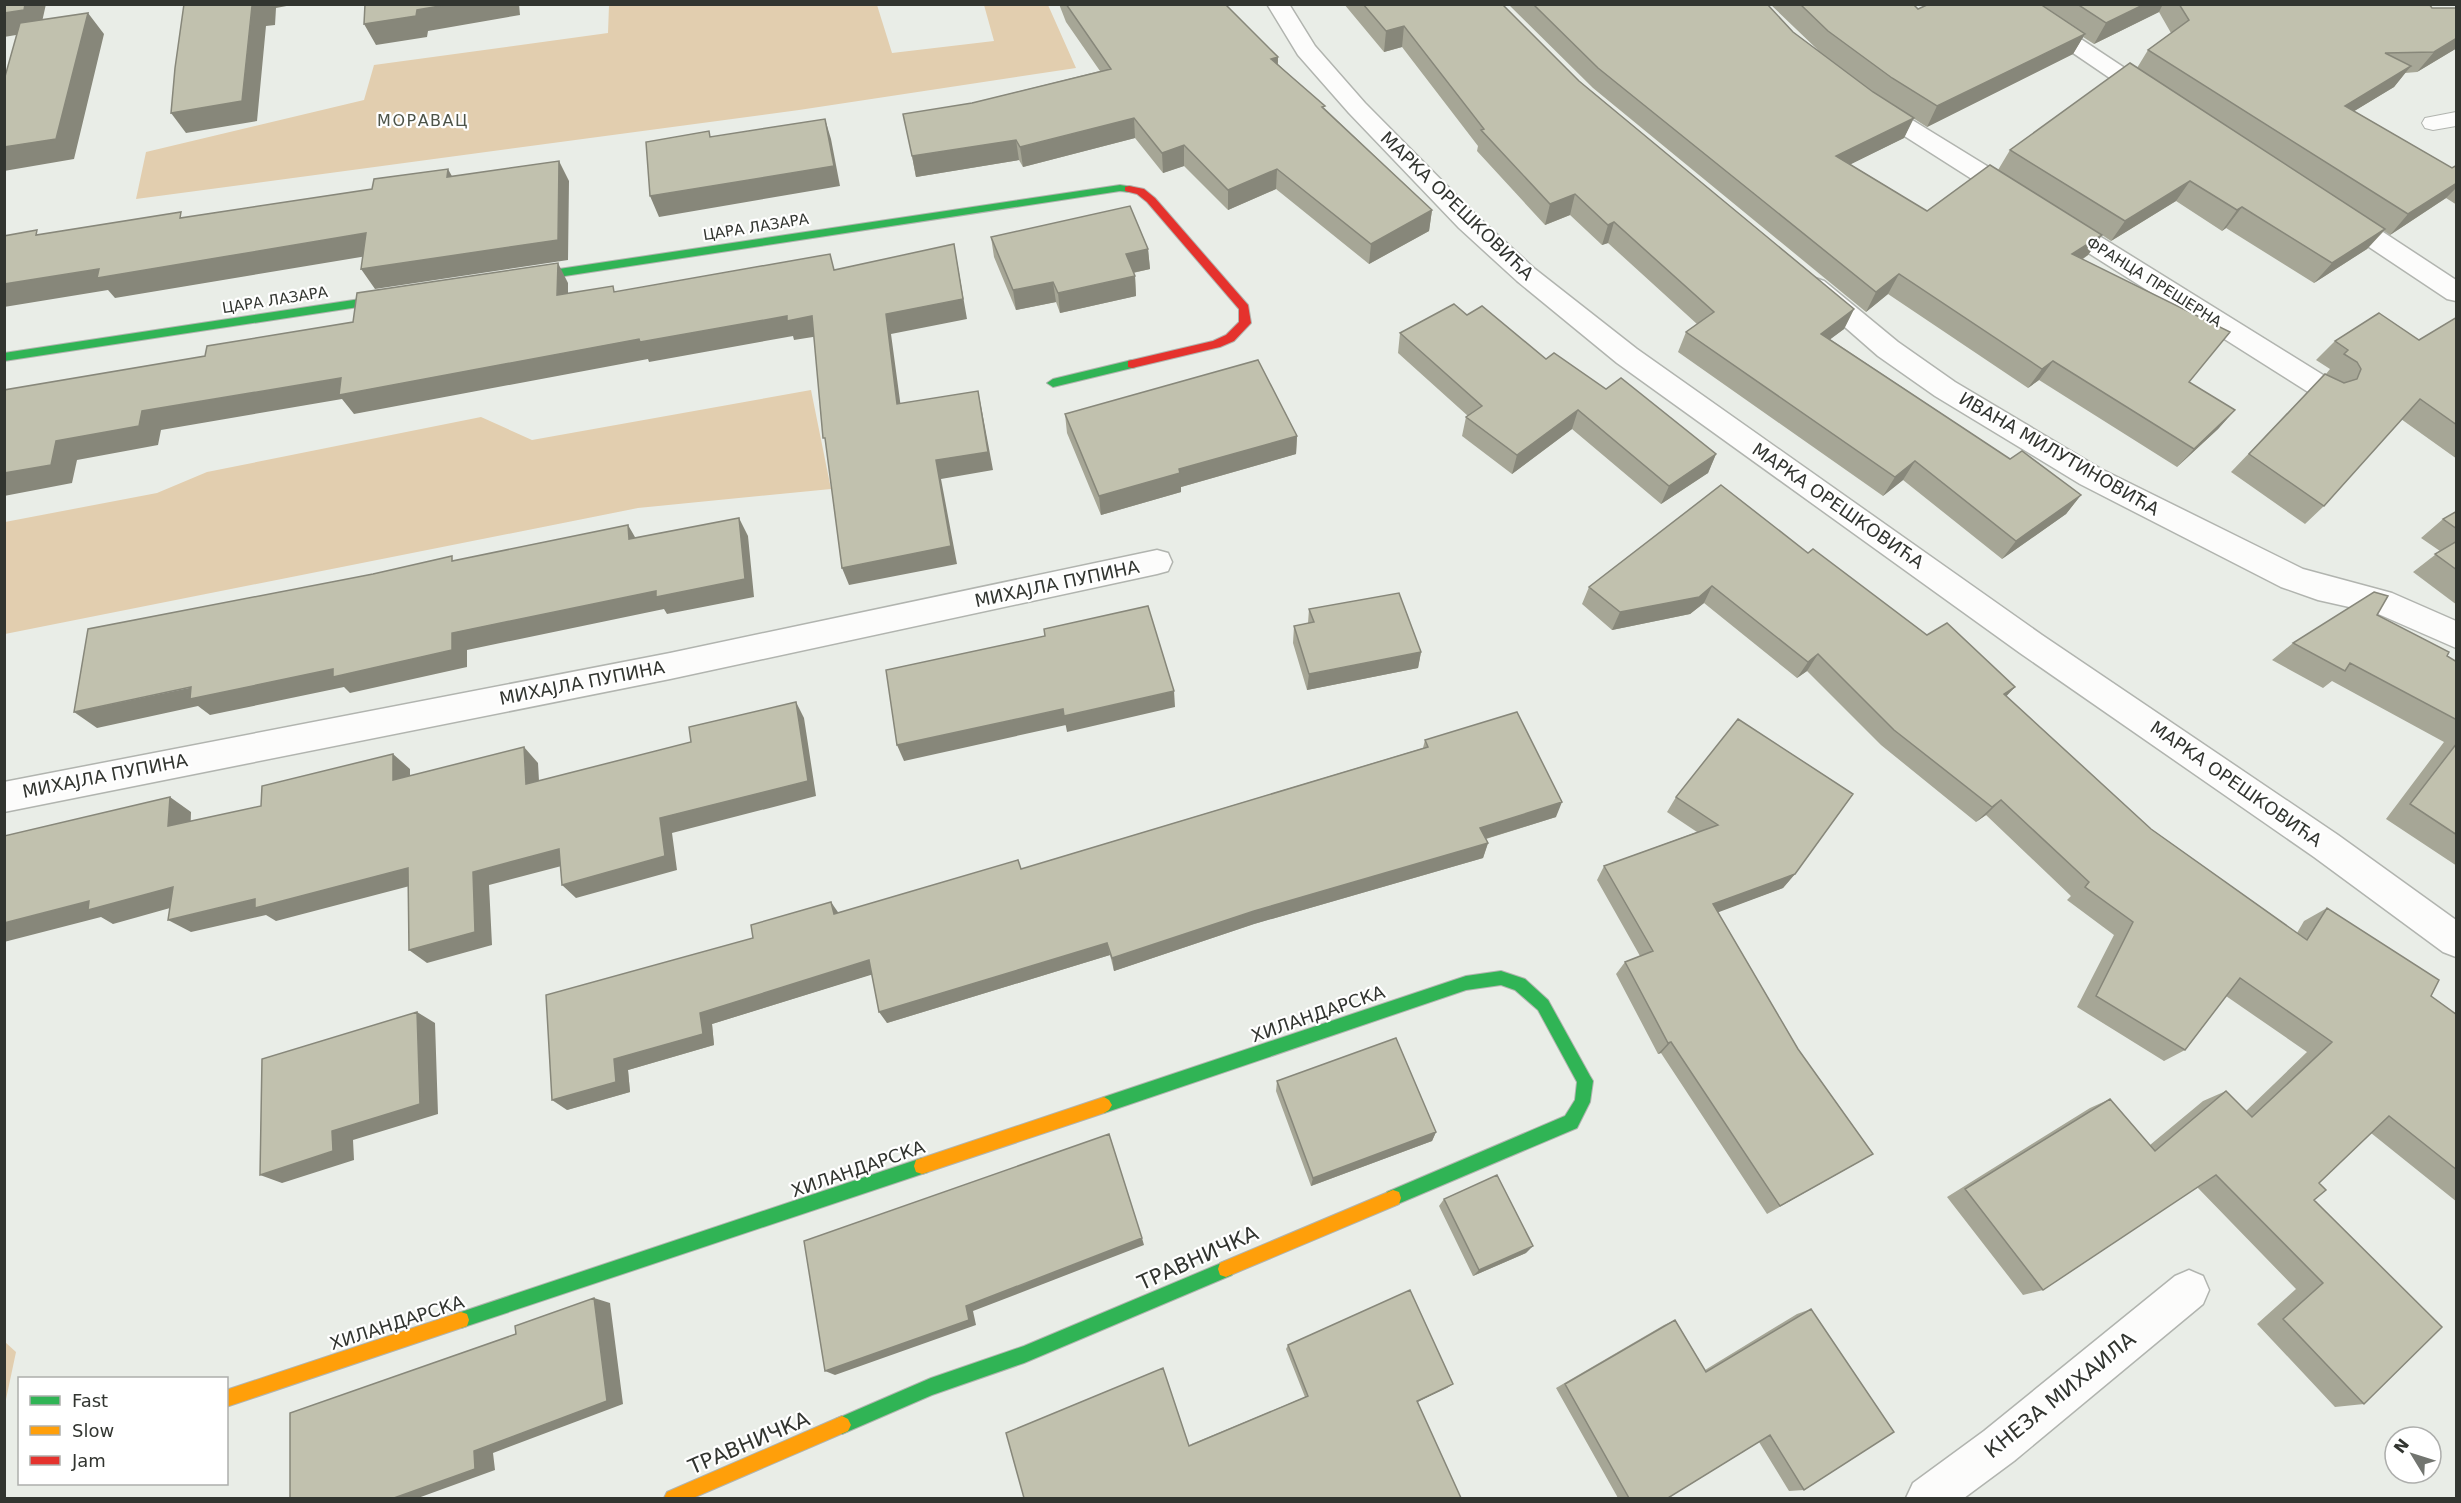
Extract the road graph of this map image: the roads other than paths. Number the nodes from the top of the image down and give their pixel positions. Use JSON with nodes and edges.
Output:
{"nodes":[{"id":1,"x":1278,"y":4,"type":"edge"},
{"id":2,"x":2012,"y":4,"type":"edge"},
{"id":3,"x":1854,"y":93,"type":"edge"},
{"id":4,"x":2176,"y":111,"type":"edge"},
{"id":5,"x":2457,"y":119,"type":"edge"},
{"id":6,"x":2433,"y":123,"type":"dead end"},
{"id":7,"x":2318,"y":201,"type":"edge"},
{"id":8,"x":1791,"y":267,"type":"edge"},
{"id":9,"x":502,"y":282,"type":"edge"},
{"id":10,"x":2457,"y":292,"type":"edge"},
{"id":11,"x":419,"y":295,"type":"edge"},
{"id":12,"x":4,"y":357,"type":"edge"},
{"id":13,"x":1053,"y":383,"type":"dead end"},
{"id":14,"x":2326,"y":390,"type":"edge"},
{"id":15,"x":1157,"y":562,"type":"dead end"},
{"id":16,"x":2457,"y":635,"type":"edge"},
{"id":17,"x":4,"y":796,"type":"edge"},
{"id":18,"x":2457,"y":940,"type":"edge"},
{"id":19,"x":1501,"y":978,"type":"joint"},
{"id":20,"x":2189,"y":1290,"type":"dead end"},
{"id":21,"x":228,"y":1398,"type":"edge"},
{"id":22,"x":673,"y":1498,"type":"edge"},
{"id":23,"x":1928,"y":1498,"type":"edge"}],
"edges":[{"from":1,"to":18,"type":"street","name":"МАРКА ОРЕШКОВИЋА"},
{"from":2,"to":4,"type":"street"},
{"from":3,"to":14,"type":"street","name":"ФРАНЦА ПРЕШЕРНА"},
{"from":5,"to":6,"type":"lane"},
{"from":7,"to":10,"type":"street"},
{"from":8,"to":16,"type":"street","name":"ИВАНА МИЛУТИНОВИЋА"},
{"from":9,"to":13,"type":"street","name":"ЦАРА ЛАЗАРА"},
{"from":11,"to":12,"type":"street","name":"ЦАРА ЛАЗАРА"},
{"from":15,"to":17,"type":"street","name":"МИХАЈЛА ПУПИНА"},
{"from":19,"to":21,"type":"street","name":"ХИЛАНДАРСКА"},
{"from":19,"to":22,"type":"street","name":"ТРАВНИЧКА"},
{"from":20,"to":23,"type":"street","name":"КНЕЗА МИХАИЛА"}]}
